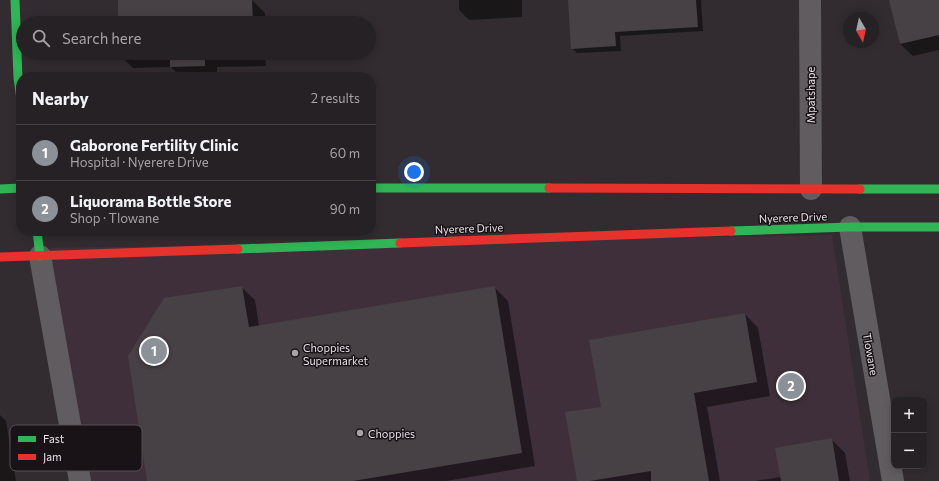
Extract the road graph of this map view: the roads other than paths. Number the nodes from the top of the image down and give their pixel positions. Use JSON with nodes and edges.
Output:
{"nodes":[{"id":1,"x":15,"y":0,"type":"edge"},
{"id":2,"x":810,"y":0,"type":"edge"},
{"id":3,"x":16,"y":26,"type":"edge"},
{"id":4,"x":17,"y":60,"type":"edge"},
{"id":5,"x":18,"y":72,"type":"edge"},
{"id":6,"x":16,"y":188,"type":"edge"},
{"id":7,"x":376,"y":188,"type":"edge"},
{"id":8,"x":0,"y":189,"type":"edge"},
{"id":9,"x":811,"y":189,"type":"junction"},
{"id":10,"x":939,"y":189,"type":"edge"},
{"id":11,"x":850,"y":227,"type":"junction"},
{"id":12,"x":939,"y":227,"type":"edge"},
{"id":13,"x":38,"y":236,"type":"edge"},
{"id":14,"x":40,"y":256,"type":"junction"},
{"id":15,"x":0,"y":257,"type":"edge"},
{"id":16,"x":70,"y":425,"type":"edge"},
{"id":17,"x":78,"y":471,"type":"edge"},
{"id":18,"x":80,"y":481,"type":"edge"},
{"id":19,"x":892,"y":481,"type":"edge"}],
"edges":[{"from":1,"to":3,"type":"main road"},
{"from":2,"to":9,"type":"street","name":"Mpatshape"},
{"from":4,"to":5,"type":"main road"},
{"from":6,"to":8,"type":"main road"},
{"from":7,"to":9,"type":"main road"},
{"from":9,"to":10,"type":"main road"},
{"from":11,"to":12,"type":"main road","name":"Nyerere Drive"},
{"from":11,"to":14,"type":"main road","name":"Nyerere Drive"},
{"from":11,"to":19,"type":"street","name":"Tlowane"},
{"from":13,"to":14,"type":"main road"},
{"from":14,"to":15,"type":"main road","name":"Nyerere Drive"},
{"from":14,"to":16,"type":"street"},
{"from":17,"to":18,"type":"street"}]}
